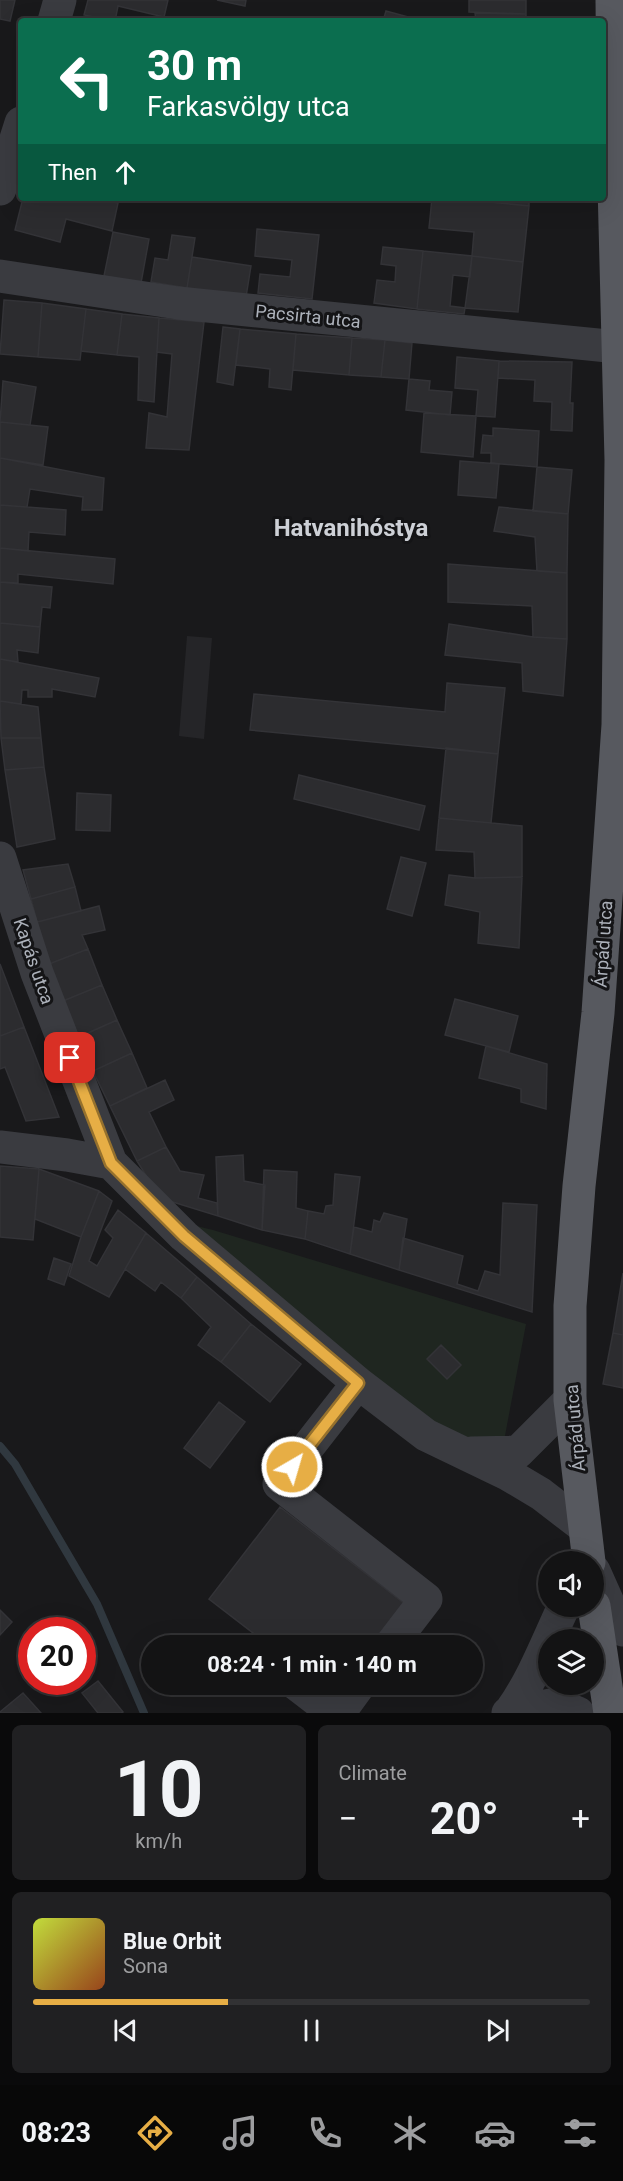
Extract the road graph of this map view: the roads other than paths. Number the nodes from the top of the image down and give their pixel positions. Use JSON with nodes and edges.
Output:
{"nodes":[{"id":1,"x":60,"y":0,"type":"edge"},
{"id":2,"x":612,"y":0,"type":"edge"},
{"id":3,"x":55,"y":18,"type":"edge"},
{"id":4,"x":18,"y":132,"type":"edge"},
{"id":5,"x":0,"y":189,"type":"edge"},
{"id":6,"x":0,"y":276,"type":"edge"},
{"id":7,"x":618,"y":347,"type":"junction"},
{"id":8,"x":622,"y":410,"type":"edge"},
{"id":9,"x":0,"y":858,"type":"edge"},
{"id":10,"x":0,"y":1147,"type":"edge"},
{"id":11,"x":111,"y":1163,"type":"junction"},
{"id":12,"x":358,"y":1383,"type":"junction"},
{"id":13,"x":570,"y":1400,"type":"junction"},
{"id":14,"x":464,"y":1453,"type":"junction"},
{"id":15,"x":584,"y":1551,"type":"edge"},
{"id":16,"x":587,"y":1551,"type":"edge"},
{"id":17,"x":604,"y":1593,"type":"edge"},
{"id":18,"x":559,"y":1617,"type":"edge"},
{"id":19,"x":596,"y":1617,"type":"edge"},
{"id":20,"x":623,"y":1630,"type":"edge"},
{"id":21,"x":398,"y":1635,"type":"edge"},
{"id":22,"x":311,"y":1695,"type":"edge"},
{"id":23,"x":351,"y":1695,"type":"edge"},
{"id":24,"x":509,"y":1712,"type":"edge"},
{"id":25,"x":336,"y":1713,"type":"edge"},
{"id":26,"x":578,"y":1713,"type":"edge"},
{"id":27,"x":610,"y":1713,"type":"edge"}],
"edges":[{"from":1,"to":3,"type":"street"},
{"from":2,"to":7,"type":"main road","name":"Árpád utca"},
{"from":4,"to":5,"type":"street"},
{"from":6,"to":7,"type":"street","name":"Pacsirta utca"},
{"from":7,"to":8,"type":"main road","name":"Árpád utca"},
{"from":8,"to":13,"type":"main road","name":"Árpád utca"},
{"from":9,"to":11,"type":"street","name":"Kapás utca"},
{"from":10,"to":11,"type":"street"},
{"from":11,"to":12,"type":"street"},
{"from":12,"to":14,"type":"street"},
{"from":12,"to":21,"type":"street"},
{"from":13,"to":14,"type":"street"},
{"from":13,"to":16,"type":"main road","name":"Árpád utca"},
{"from":14,"to":15,"type":"street"},
{"from":17,"to":20,"type":"street"},
{"from":18,"to":24,"type":"street"},
{"from":19,"to":27,"type":"main road"},
{"from":22,"to":25,"type":"street"},
{"from":23,"to":25,"type":"street"},
{"from":24,"to":26,"type":"street"}]}
